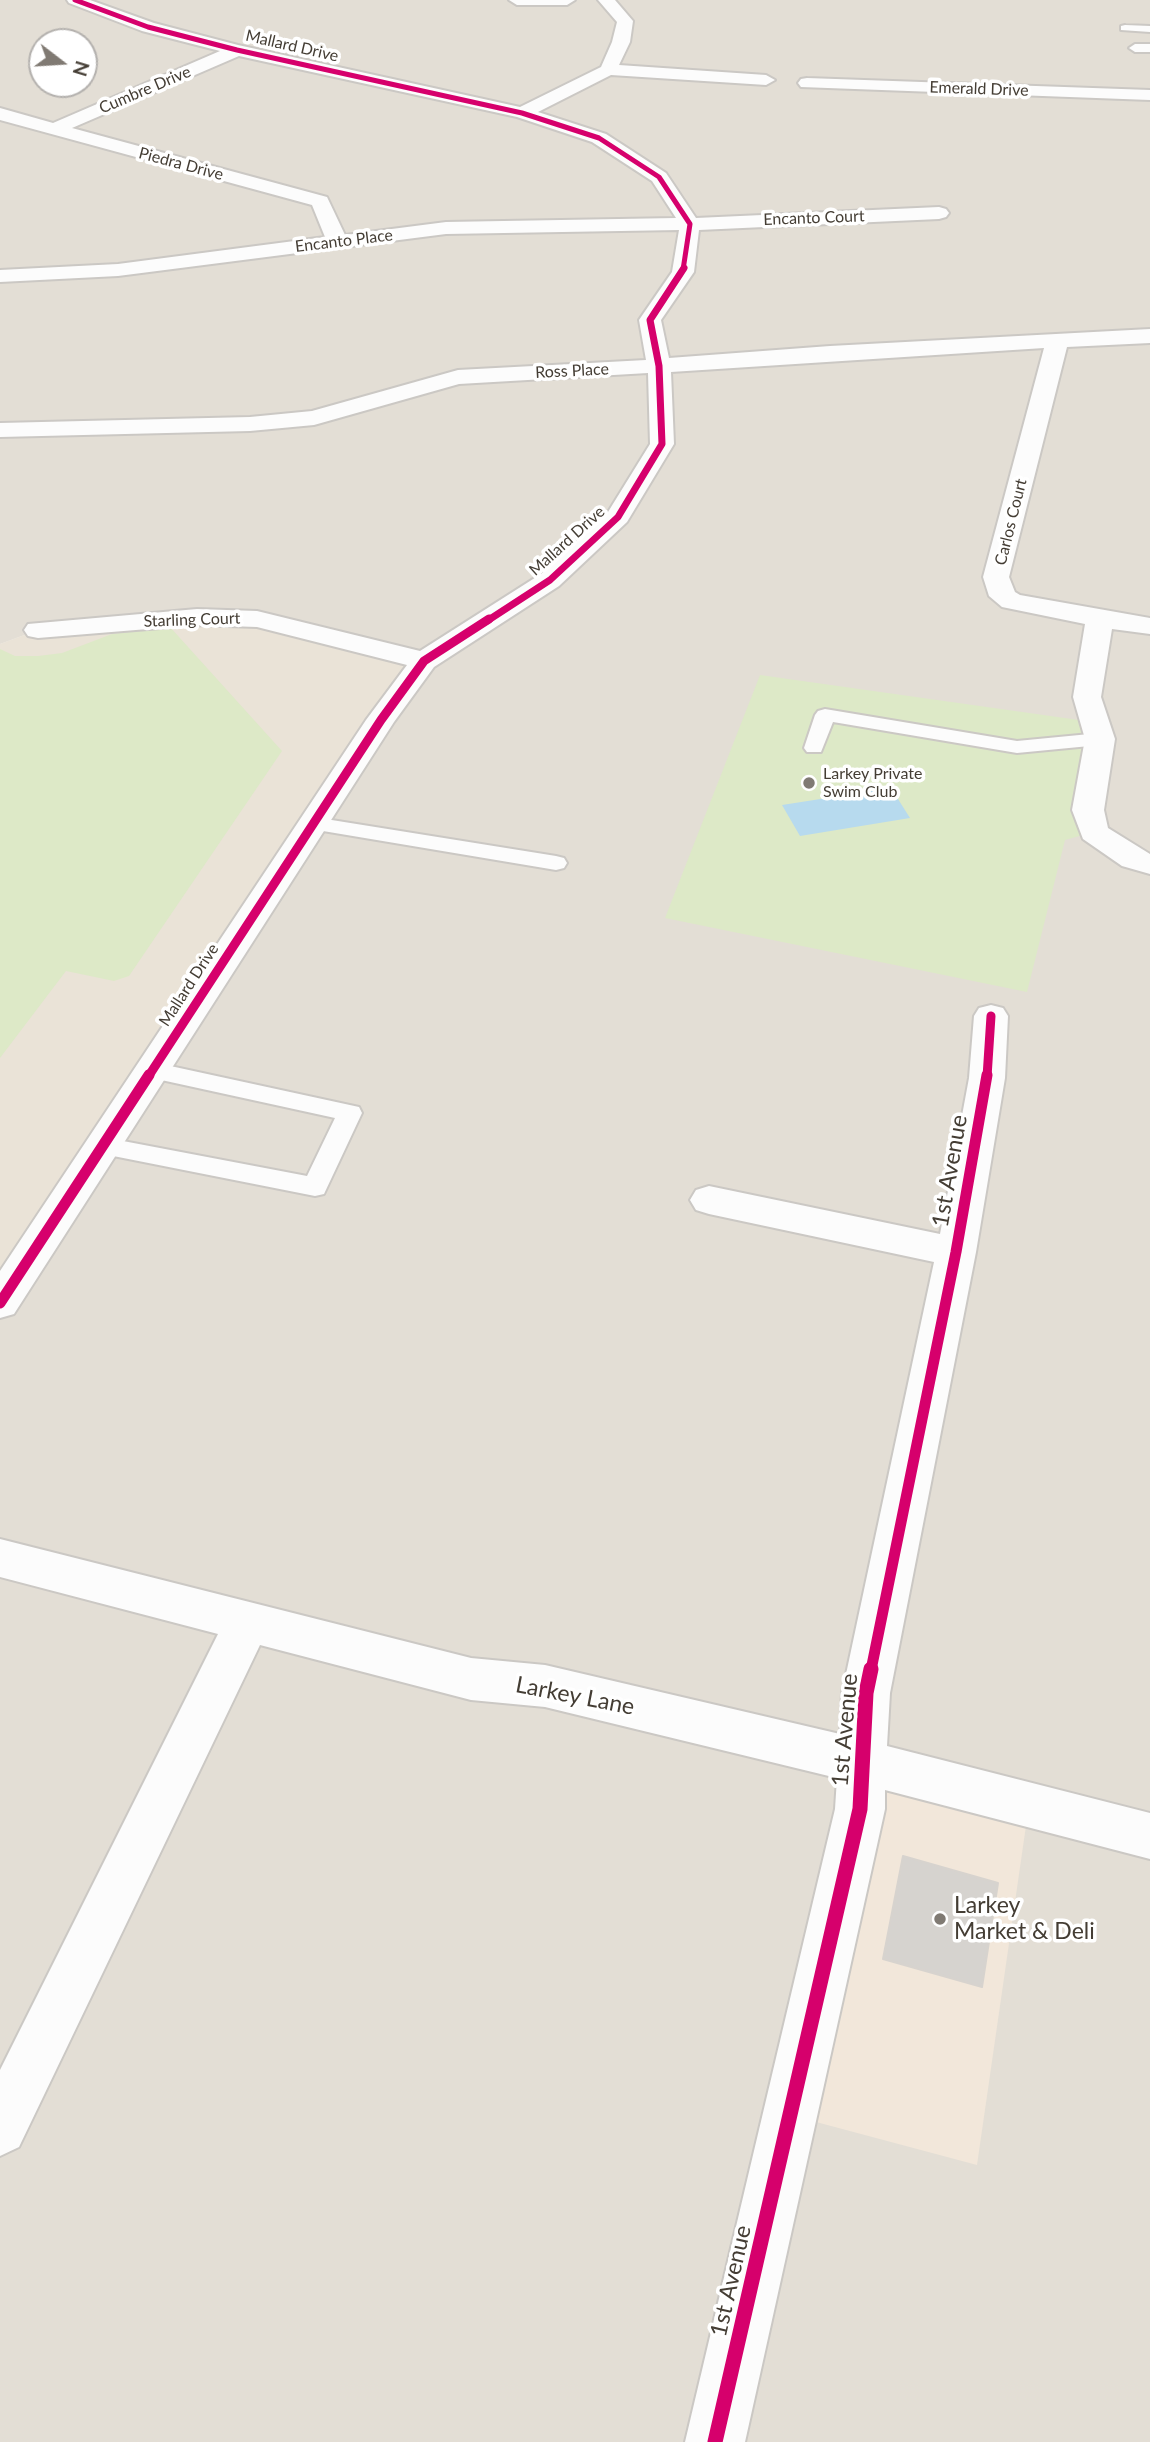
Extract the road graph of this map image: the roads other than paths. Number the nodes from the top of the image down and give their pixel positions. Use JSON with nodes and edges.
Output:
{"nodes":[{"id":1,"x":75,"y":0,"type":"edge"},
{"id":2,"x":517,"y":0,"type":"edge"},
{"id":3,"x":567,"y":0,"type":"edge"},
{"id":4,"x":606,"y":0,"type":"edge"},
{"id":5,"x":1125,"y":28,"type":"dead end"},
{"id":6,"x":1150,"y":29,"type":"edge"},
{"id":7,"x":1135,"y":48,"type":"dead end"},
{"id":8,"x":1150,"y":48,"type":"edge"},
{"id":9,"x":237,"y":50,"type":"junction"},
{"id":10,"x":608,"y":69,"type":"junction"},
{"id":11,"x":766,"y":80,"type":"dead end"},
{"id":12,"x":807,"y":83,"type":"dead end"},
{"id":13,"x":1150,"y":95,"type":"edge"},
{"id":14,"x":522,"y":113,"type":"junction"},
{"id":15,"x":0,"y":114,"type":"edge"},
{"id":16,"x":54,"y":129,"type":"junction"},
{"id":17,"x":939,"y":213,"type":"dead end"},
{"id":18,"x":690,"y":223,"type":"junction"},
{"id":19,"x":337,"y":241,"type":"junction"},
{"id":20,"x":0,"y":276,"type":"edge"},
{"id":21,"x":1150,"y":336,"type":"edge"},
{"id":22,"x":1057,"y":342,"type":"junction"},
{"id":23,"x":659,"y":366,"type":"junction"},
{"id":24,"x":0,"y":430,"type":"edge"},
{"id":25,"x":1100,"y":619,"type":"junction"},
{"id":26,"x":1150,"y":626,"type":"edge"},
{"id":27,"x":38,"y":630,"type":"dead end"},
{"id":28,"x":424,"y":661,"type":"junction"},
{"id":29,"x":1100,"y":739,"type":"junction"},
{"id":30,"x":814,"y":748,"type":"dead end"},
{"id":31,"x":313,"y":823,"type":"junction"},
{"id":32,"x":556,"y":863,"type":"dead end"},
{"id":33,"x":1150,"y":864,"type":"edge"},
{"id":34,"x":991,"y":1016,"type":"dead end"},
{"id":35,"x":152,"y":1070,"type":"junction"},
{"id":36,"x":102,"y":1146,"type":"junction"},
{"id":37,"x":709,"y":1200,"type":"dead end"},
{"id":38,"x":956,"y":1252,"type":"junction"},
{"id":39,"x":0,"y":1303,"type":"edge"},
{"id":40,"x":0,"y":1558,"type":"edge"},
{"id":41,"x":247,"y":1623,"type":"junction"},
{"id":42,"x":863,"y":1762,"type":"junction"},
{"id":43,"x":1150,"y":1836,"type":"edge"},
{"id":44,"x":0,"y":2128,"type":"edge"},
{"id":45,"x":715,"y":2442,"type":"edge"}],
"edges":[{"from":1,"to":9,"type":"street","name":"Mallard Drive"},
{"from":2,"to":3,"type":"street"},
{"from":4,"to":10,"type":"street"},
{"from":5,"to":6,"type":"lane"},
{"from":7,"to":8,"type":"lane"},
{"from":9,"to":14,"type":"street","name":"Mallard Drive"},
{"from":9,"to":16,"type":"street","name":"Cumbre Drive"},
{"from":10,"to":11,"type":"street"},
{"from":10,"to":14,"type":"street"},
{"from":12,"to":13,"type":"street","name":"Emerald Drive"},
{"from":14,"to":18,"type":"street","name":"Mallard Drive"},
{"from":15,"to":16,"type":"street","name":"Piedra Drive"},
{"from":16,"to":19,"type":"street","name":"Piedra Drive"},
{"from":17,"to":18,"type":"street","name":"Encanto Court"},
{"from":18,"to":19,"type":"street","name":"Encanto Place"},
{"from":18,"to":23,"type":"street","name":"Mallard Drive"},
{"from":19,"to":20,"type":"street","name":"Encanto Place"},
{"from":21,"to":22,"type":"street","name":"Ross Place"},
{"from":22,"to":23,"type":"street","name":"Ross Place"},
{"from":22,"to":25,"type":"street","name":"Carlos Court"},
{"from":23,"to":24,"type":"street","name":"Ross Place"},
{"from":23,"to":28,"type":"street","name":"Mallard Drive"},
{"from":25,"to":26,"type":"street","name":"Carlos Court"},
{"from":25,"to":29,"type":"street"},
{"from":27,"to":28,"type":"street","name":"Starling Court"},
{"from":28,"to":31,"type":"street","name":"Mallard Drive"},
{"from":29,"to":30,"type":"lane"},
{"from":29,"to":33,"type":"street"},
{"from":31,"to":32,"type":"lane"},
{"from":31,"to":35,"type":"street","name":"Mallard Drive"},
{"from":34,"to":38,"type":"street","name":"1st Avenue"},
{"from":35,"to":36,"type":"street","name":"Mallard Drive"},
{"from":35,"to":36,"type":"lane"},
{"from":36,"to":39,"type":"street","name":"Mallard Drive"},
{"from":37,"to":38,"type":"street"},
{"from":38,"to":42,"type":"street","name":"1st Avenue"},
{"from":40,"to":41,"type":"street","name":"Larkey Lane"},
{"from":41,"to":42,"type":"street","name":"Larkey Lane"},
{"from":41,"to":44,"type":"street"},
{"from":42,"to":43,"type":"street","name":"Larkey Lane"},
{"from":42,"to":45,"type":"street","name":"1st Avenue"}]}
